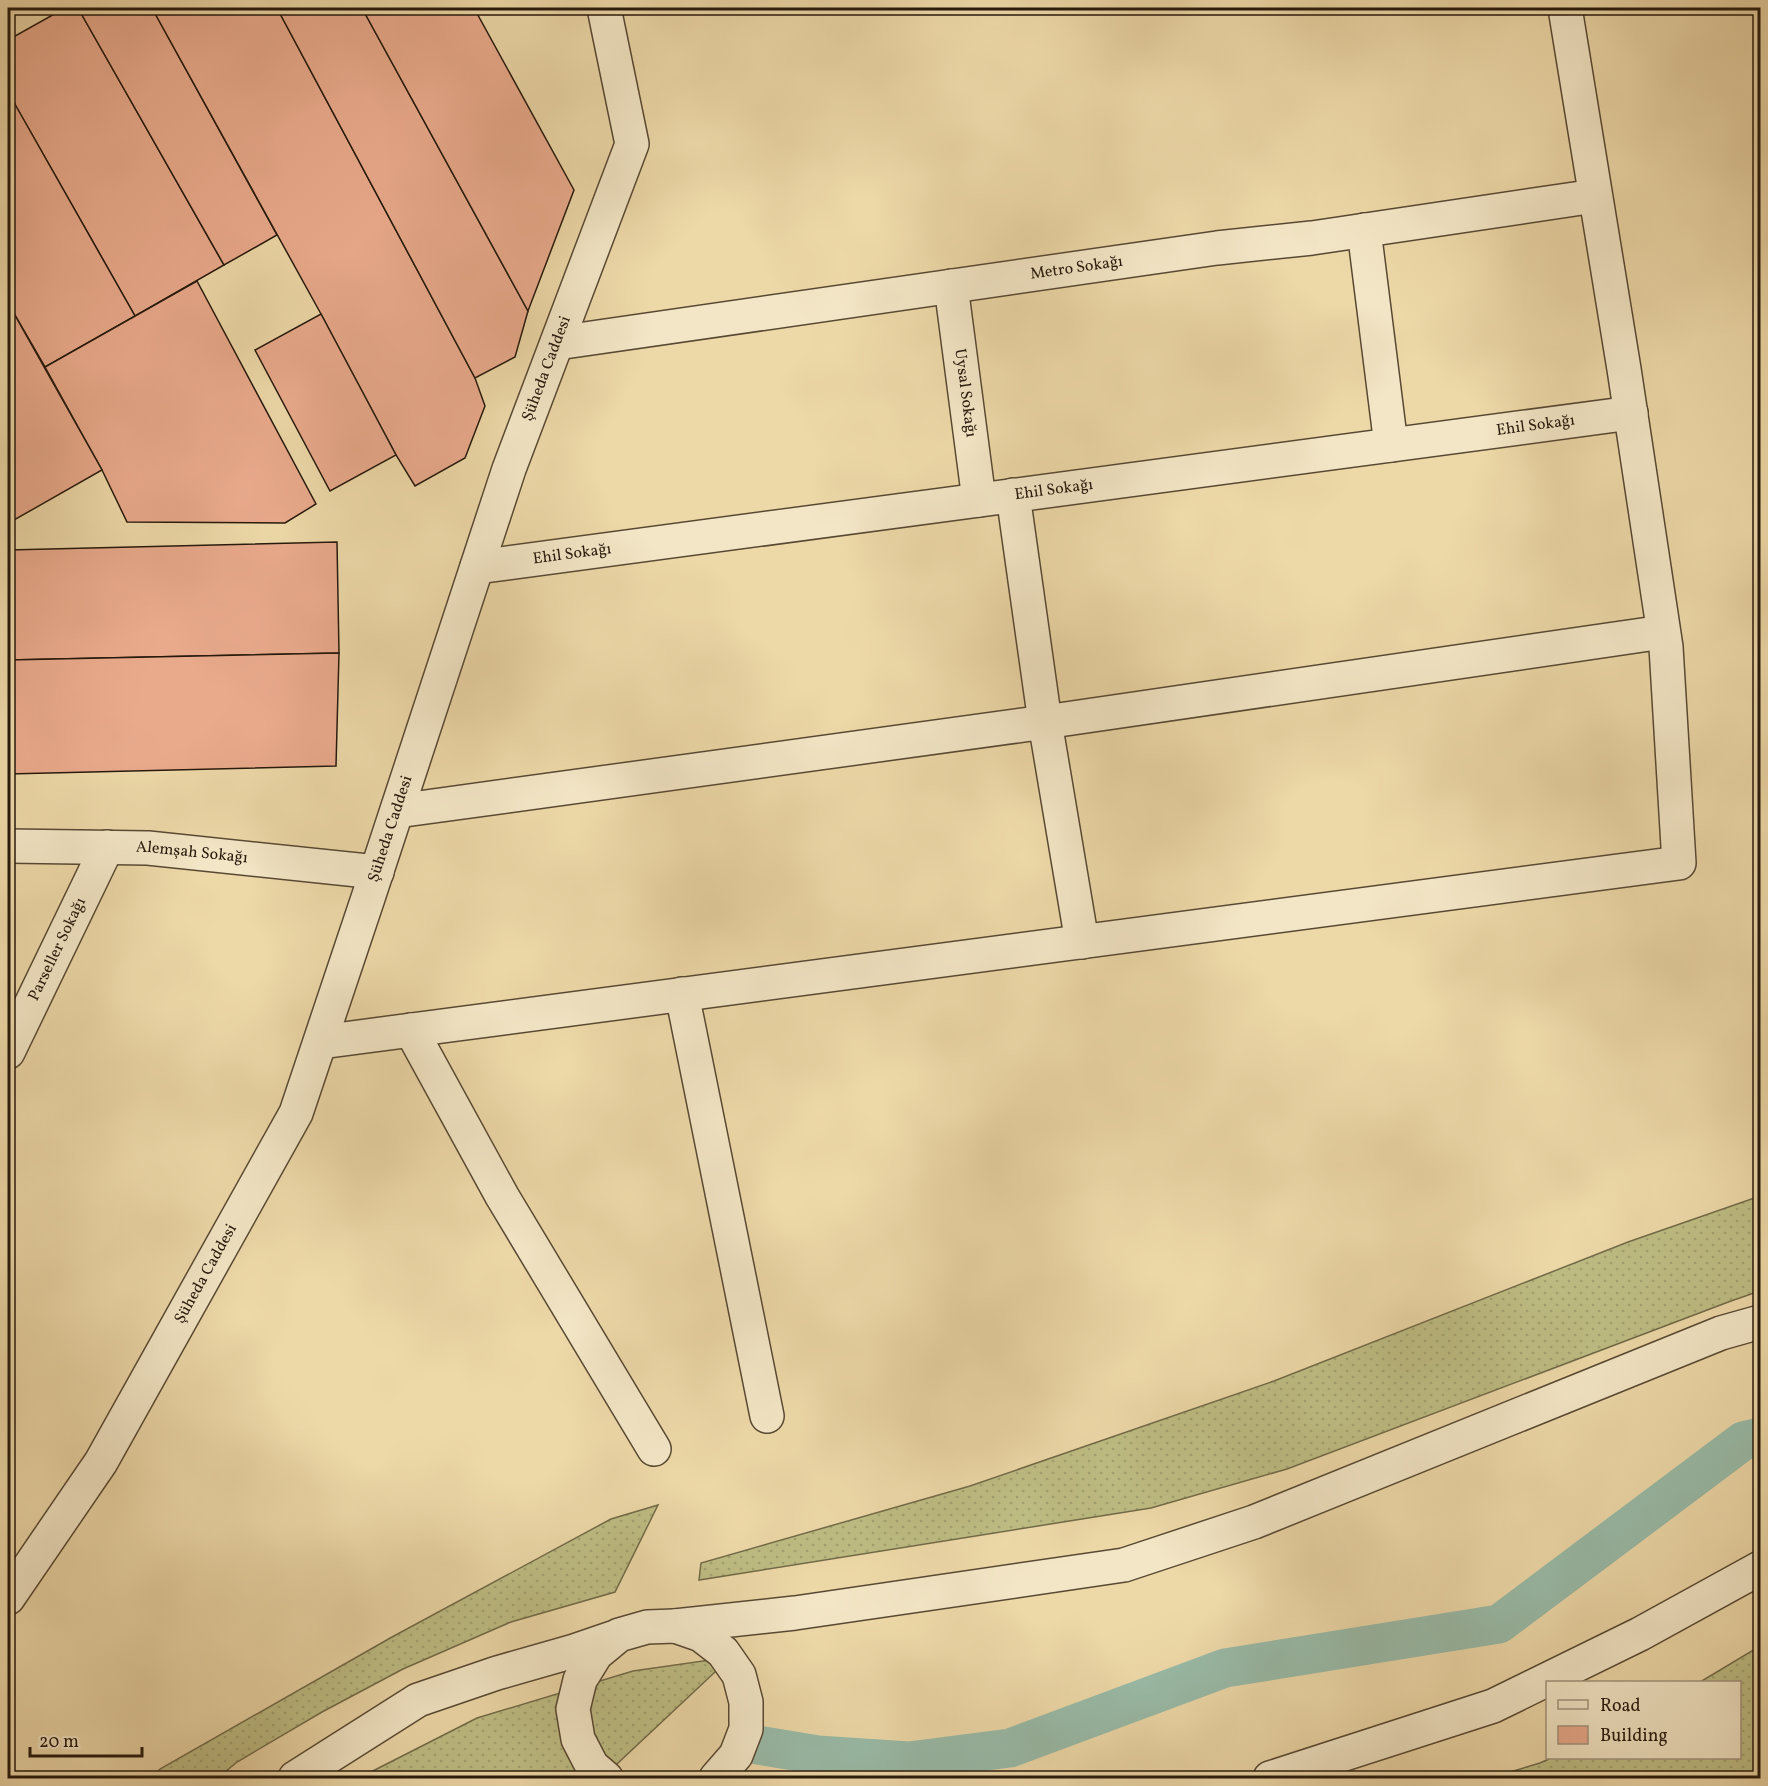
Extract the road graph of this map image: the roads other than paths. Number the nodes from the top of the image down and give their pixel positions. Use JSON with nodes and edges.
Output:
{"nodes":[{"id":1,"x":604,"y":8,"type":"edge"},
{"id":2,"x":1564,"y":8,"type":"edge"},
{"id":3,"x":1595,"y":196,"type":"junction"},
{"id":4,"x":1364,"y":231,"type":"junction"},
{"id":5,"x":951,"y":286,"type":"junction"},
{"id":6,"x":557,"y":343,"type":"junction"},
{"id":7,"x":1630,"y":413,"type":"junction"},
{"id":8,"x":1391,"y":445,"type":"junction"},
{"id":9,"x":1013,"y":495,"type":"junction"},
{"id":10,"x":979,"y":500,"type":"junction"},
{"id":11,"x":477,"y":567,"type":"junction"},
{"id":12,"x":1664,"y":632,"type":"junction"},
{"id":13,"x":1045,"y":722,"type":"junction"},
{"id":14,"x":397,"y":811,"type":"junction"},
{"id":15,"x":8,"y":846,"type":"edge"},
{"id":16,"x":107,"y":847,"type":"junction"},
{"id":17,"x":377,"y":872,"type":"junction"},
{"id":18,"x":1082,"y":942,"type":"junction"},
{"id":19,"x":682,"y":994,"type":"junction"},
{"id":20,"x":411,"y":1030,"type":"junction"},
{"id":21,"x":321,"y":1042,"type":"junction"},
{"id":22,"x":8,"y":1052,"type":"edge"},
{"id":23,"x":1761,"y":1322,"type":"edge"},
{"id":24,"x":767,"y":1416,"type":"dead end"},
{"id":25,"x":654,"y":1449,"type":"dead end"},
{"id":26,"x":1761,"y":1568,"type":"edge"},
{"id":27,"x":8,"y":1598,"type":"edge"},
{"id":28,"x":675,"y":1626,"type":"junction"},
{"id":29,"x":619,"y":1635,"type":"junction"},
{"id":30,"x":295,"y":1779,"type":"edge"},
{"id":31,"x":606,"y":1779,"type":"edge"},
{"id":32,"x":716,"y":1779,"type":"edge"},
{"id":33,"x":1270,"y":1779,"type":"edge"}],
"edges":[{"from":1,"to":6,"type":"street","name":"Şüheda Caddesi"},
{"from":2,"to":3,"type":"street"},
{"from":3,"to":4,"type":"street","name":"Metro Sokağı"},
{"from":3,"to":7,"type":"street"},
{"from":4,"to":5,"type":"street","name":"Metro Sokağı"},
{"from":4,"to":8,"type":"street"},
{"from":5,"to":6,"type":"street","name":"Metro Sokağı"},
{"from":5,"to":10,"type":"street","name":"Uysal Sokağı"},
{"from":6,"to":11,"type":"street","name":"Şüheda Caddesi"},
{"from":7,"to":8,"type":"street","name":"Ehil Sokağı"},
{"from":7,"to":12,"type":"street"},
{"from":8,"to":9,"type":"street","name":"Ehil Sokağı"},
{"from":9,"to":10,"type":"street","name":"Ehil Sokağı"},
{"from":9,"to":13,"type":"street"},
{"from":10,"to":11,"type":"street","name":"Ehil Sokağı"},
{"from":11,"to":14,"type":"street","name":"Şüheda Caddesi"},
{"from":12,"to":13,"type":"street"},
{"from":12,"to":18,"type":"street"},
{"from":13,"to":14,"type":"street"},
{"from":13,"to":18,"type":"street"},
{"from":14,"to":17,"type":"street","name":"Şüheda Caddesi"},
{"from":15,"to":16,"type":"street","name":"Alemşah Sokağı"},
{"from":16,"to":17,"type":"street","name":"Alemşah Sokağı"},
{"from":16,"to":22,"type":"street","name":"Parseller Sokağı"},
{"from":17,"to":21,"type":"street","name":"Şüheda Caddesi"},
{"from":18,"to":19,"type":"street"},
{"from":19,"to":20,"type":"street"},
{"from":19,"to":24,"type":"street"},
{"from":20,"to":21,"type":"street"},
{"from":20,"to":25,"type":"street"},
{"from":21,"to":27,"type":"street","name":"Şüheda Caddesi"},
{"from":23,"to":28,"type":"street"},
{"from":26,"to":33,"type":"street"},
{"from":28,"to":29,"type":"street"},
{"from":28,"to":32,"type":"street"},
{"from":29,"to":30,"type":"street"},
{"from":29,"to":31,"type":"street"}]}
